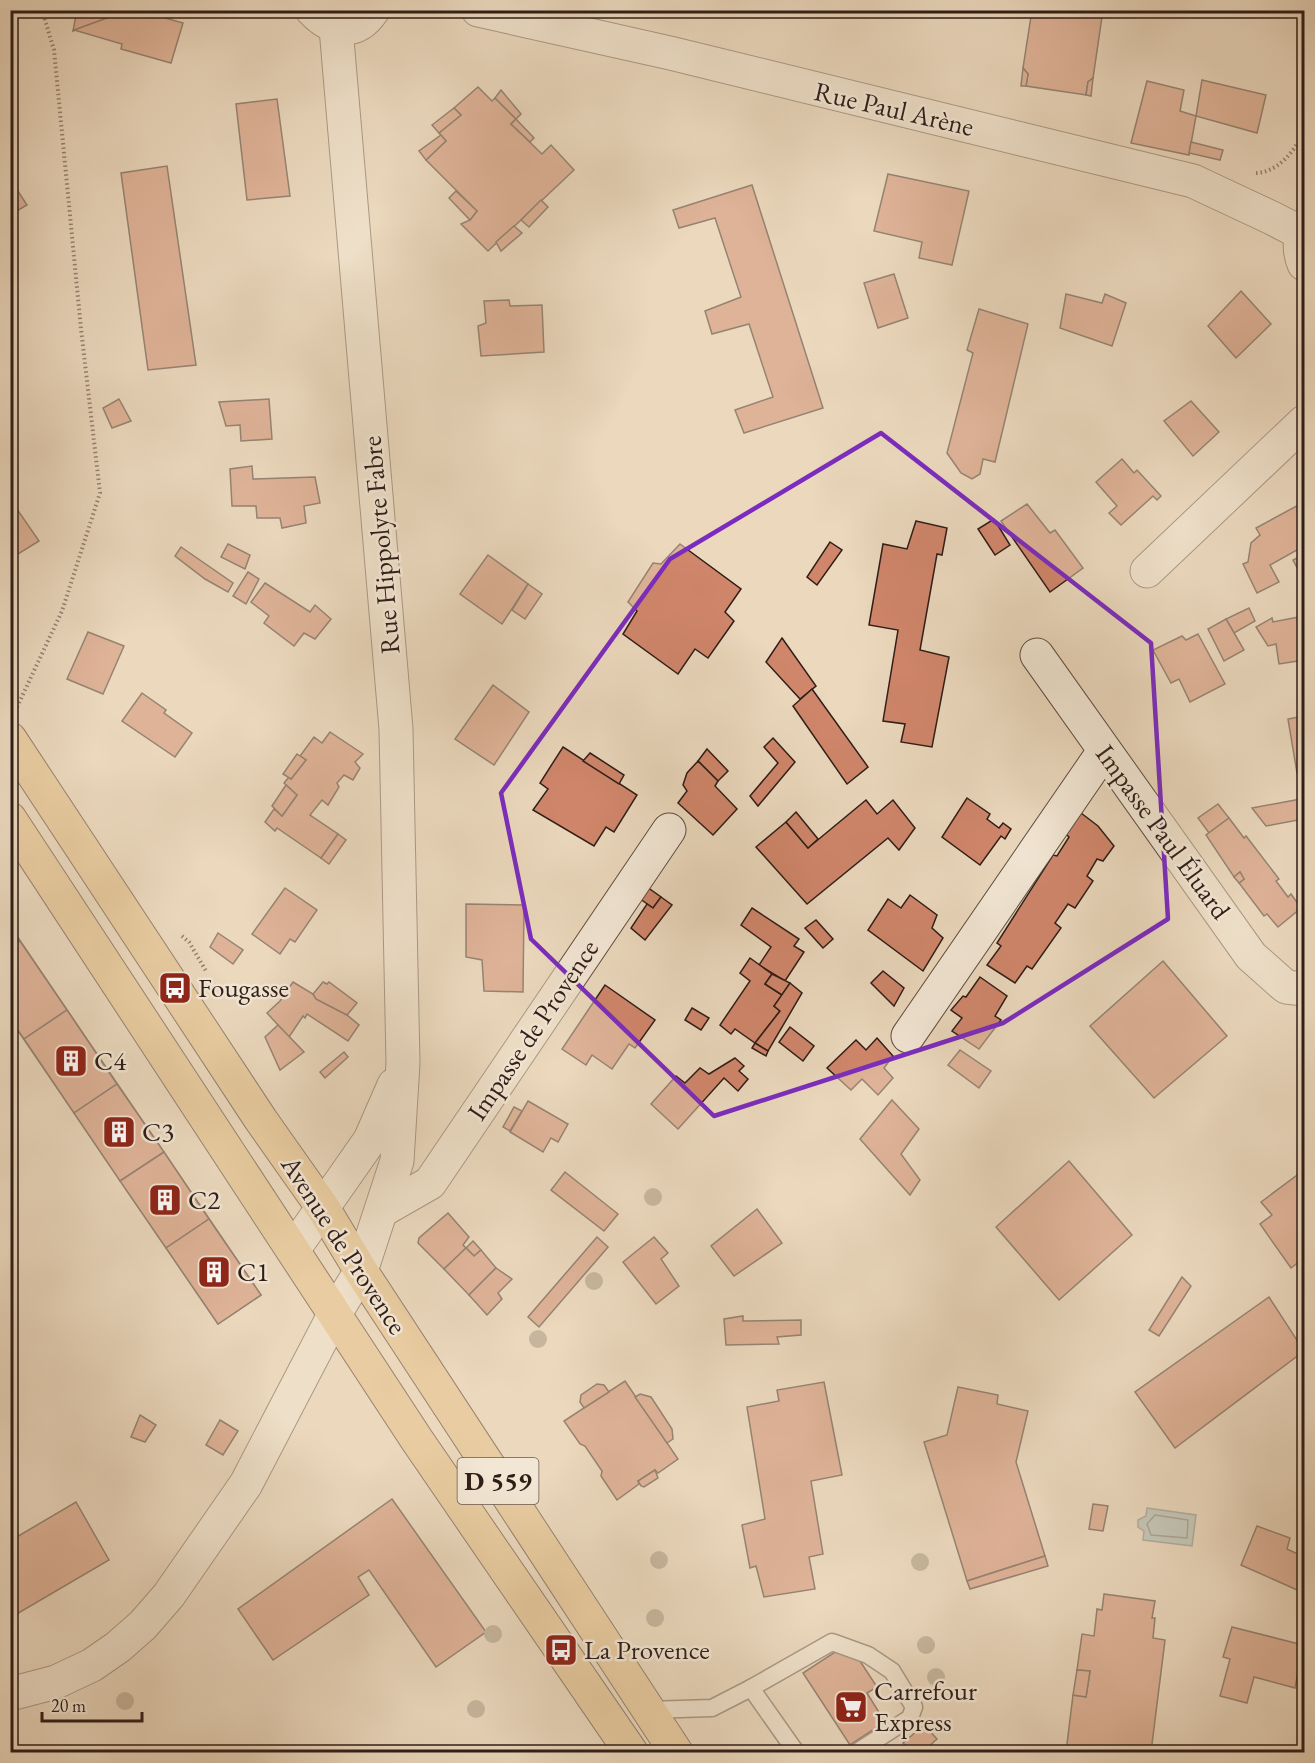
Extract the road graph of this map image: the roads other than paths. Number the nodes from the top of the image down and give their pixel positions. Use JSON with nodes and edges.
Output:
{"nodes":[{"id":1,"x":478,"y":10,"type":"edge"},
{"id":2,"x":375,"y":11,"type":"edge"},
{"id":3,"x":324,"y":19,"type":"edge"},
{"id":4,"x":1303,"y":241,"type":"edge"},
{"id":5,"x":1305,"y":422,"type":"edge"},
{"id":6,"x":1147,"y":571,"type":"dead end"},
{"id":7,"x":1037,"y":655,"type":"dead end"},
{"id":8,"x":13,"y":724,"type":"edge"},
{"id":9,"x":1104,"y":751,"type":"junction"},
{"id":10,"x":10,"y":819,"type":"edge"},
{"id":11,"x":669,"y":830,"type":"dead end"},
{"id":12,"x":1305,"y":989,"type":"edge"},
{"id":13,"x":908,"y":1036,"type":"dead end"},
{"id":14,"x":403,"y":1064,"type":"junction"},
{"id":15,"x":323,"y":1208,"type":"junction"},
{"id":16,"x":381,"y":1211,"type":"junction"},
{"id":17,"x":293,"y":1250,"type":"junction"},
{"id":18,"x":361,"y":1271,"type":"junction"},
{"id":19,"x":334,"y":1315,"type":"junction"},
{"id":20,"x":751,"y":1688,"type":"junction"},
{"id":21,"x":10,"y":1694,"type":"edge"},
{"id":22,"x":648,"y":1710,"type":"junction"},
{"id":23,"x":631,"y":1752,"type":"edge"},
{"id":24,"x":676,"y":1752,"type":"edge"},
{"id":25,"x":796,"y":1752,"type":"edge"},
{"id":26,"x":857,"y":1752,"type":"edge"}],
"edges":[{"from":1,"to":4,"type":"street","name":"Rue Paul Arène"},
{"from":2,"to":3,"type":"street"},
{"from":3,"to":14,"type":"street","name":"Rue Hippolyte Fabre"},
{"from":5,"to":6,"type":"street"},
{"from":7,"to":9,"type":"street","name":"Impasse Paul Éluard"},
{"from":8,"to":15,"type":"main road","name":"Avenue de Provence","number":"D 559"},
{"from":9,"to":12,"type":"street","name":"Impasse Paul Éluard"},
{"from":9,"to":13,"type":"street"},
{"from":10,"to":17,"type":"main road","name":"Avenue de Provence","number":"D 559"},
{"from":11,"to":16,"type":"street","name":"Impasse de Provence"},
{"from":14,"to":15,"type":"street","name":"Rue Hippolyte Fabre"},
{"from":14,"to":16,"type":"street","name":"Rue Hippolyte Fabre"},
{"from":15,"to":17,"type":"street","name":"Rue Hippolyte Fabre"},
{"from":15,"to":18,"type":"main road","name":"Avenue de Provence","number":"D 559"},
{"from":16,"to":18,"type":"street","name":"Rue Hippolyte Fabre"},
{"from":17,"to":19,"type":"main road","name":"Avenue de Provence","number":"D 559"},
{"from":18,"to":19,"type":"street","name":"Rue Hippolyte Fabre"},
{"from":18,"to":22,"type":"main road","name":"Avenue de Provence","number":"D 559"},
{"from":19,"to":21,"type":"street","name":"Rue Hippolyte Fabre"},
{"from":19,"to":23,"type":"main road","name":"Avenue de Provence","number":"D 559"},
{"from":20,"to":22,"type":"lane"},
{"from":20,"to":25,"type":"lane"},
{"from":20,"to":26,"type":"lane"},
{"from":22,"to":24,"type":"main road","name":"Avenue de Provence","number":"D 559"}]}
